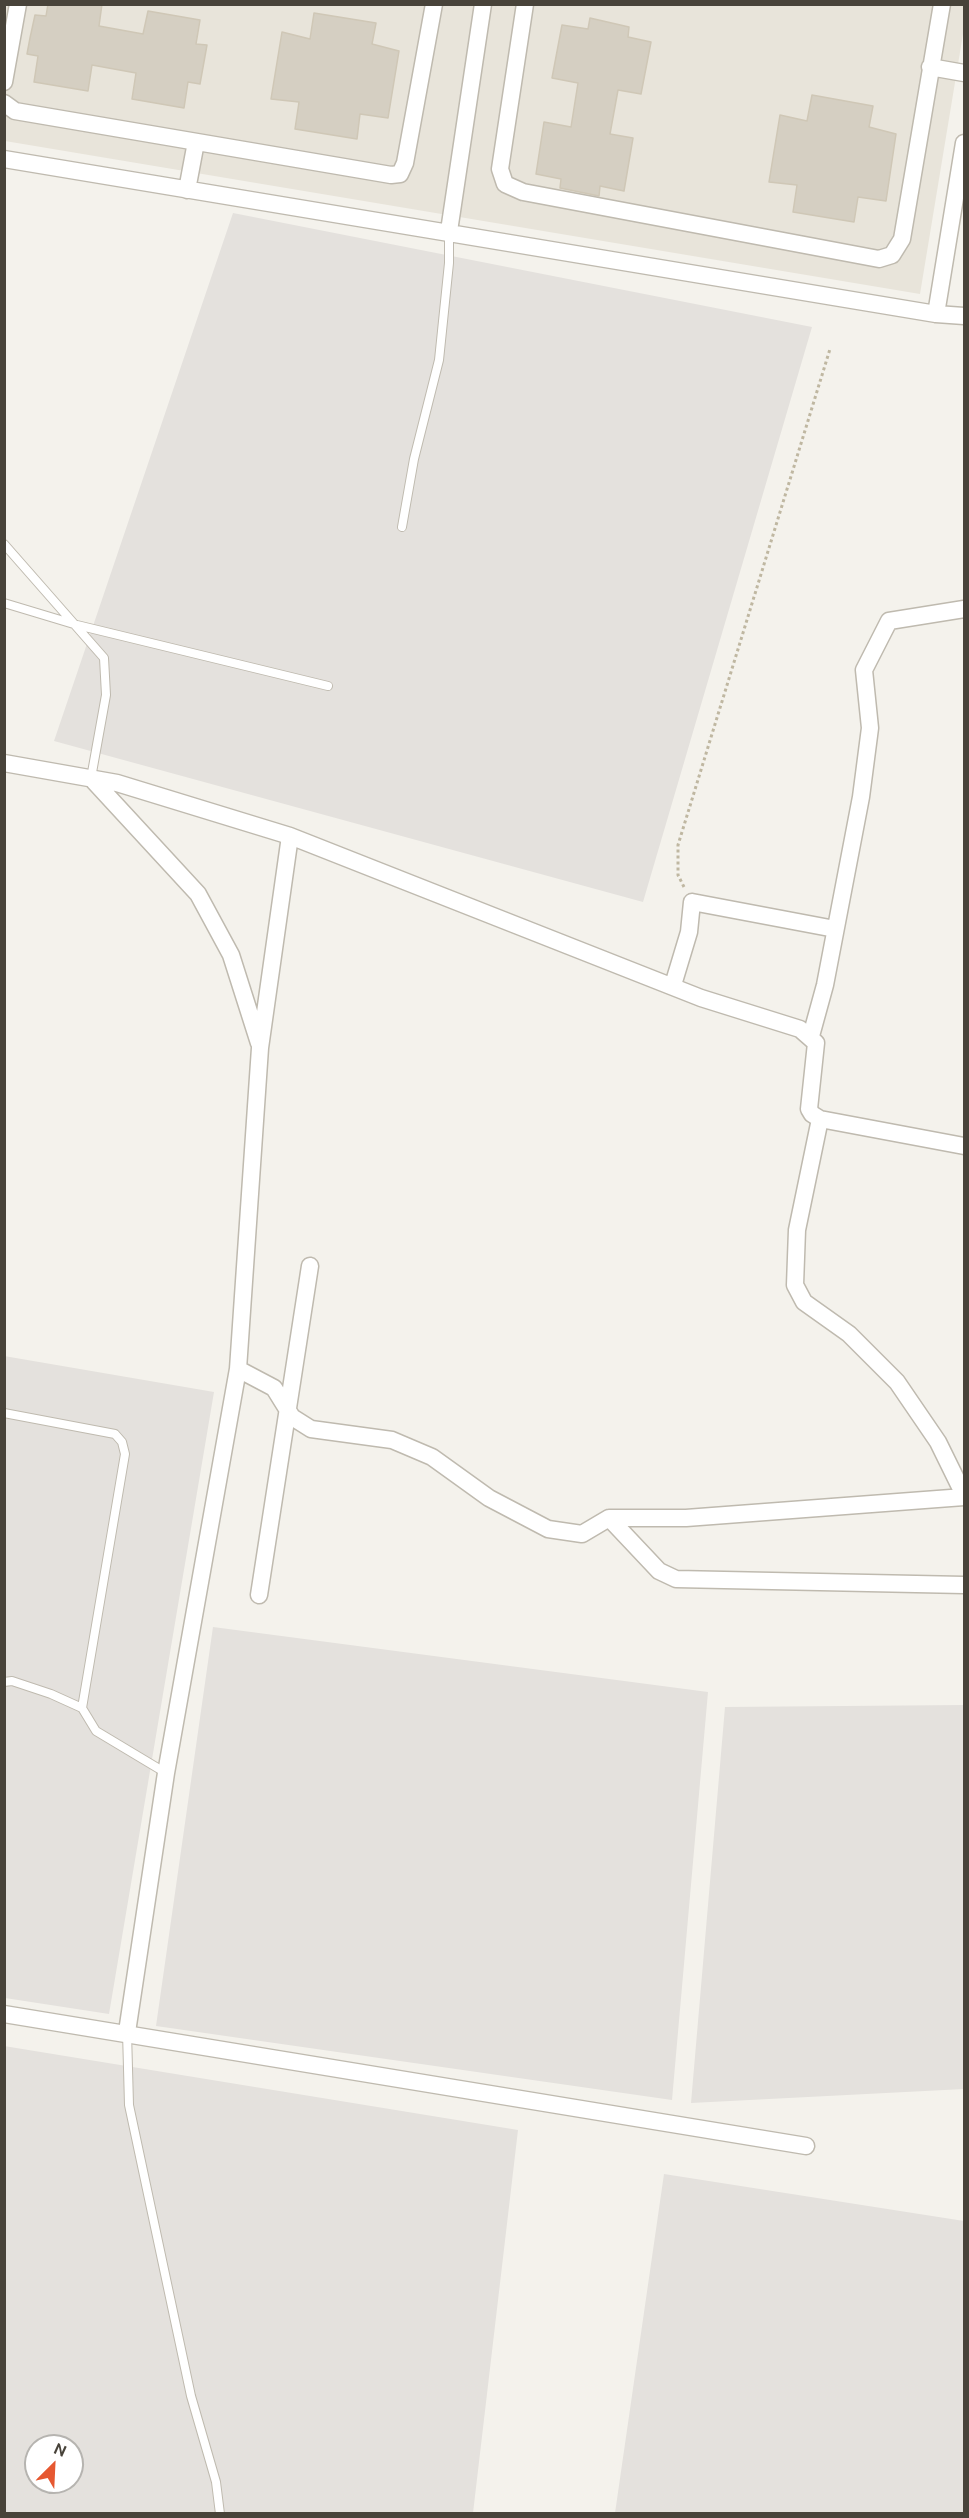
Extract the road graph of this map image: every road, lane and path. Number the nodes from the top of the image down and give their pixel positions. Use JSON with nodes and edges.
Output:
{"nodes":[{"id":1,"x":18,"y":4,"type":"edge"},
{"id":2,"x":434,"y":4,"type":"edge"},
{"id":3,"x":483,"y":4,"type":"edge"},
{"id":4,"x":525,"y":4,"type":"edge"},
{"id":5,"x":942,"y":4,"type":"edge"},
{"id":6,"x":930,"y":67,"type":"junction"},
{"id":7,"x":964,"y":73,"type":"edge"},
{"id":8,"x":4,"y":82,"type":"edge"},
{"id":9,"x":4,"y":103,"type":"edge"},
{"id":10,"x":196,"y":142,"type":"junction"},
{"id":11,"x":964,"y":143,"type":"edge"},
{"id":12,"x":4,"y":159,"type":"edge"},
{"id":13,"x":187,"y":190,"type":"junction"},
{"id":14,"x":449,"y":231,"type":"junction"},
{"id":15,"x":936,"y":314,"type":"junction"},
{"id":16,"x":964,"y":316,"type":"edge"},
{"id":17,"x":830,"y":349,"type":"dead end"},
{"id":18,"x":402,"y":527,"type":"dead end"},
{"id":19,"x":4,"y":544,"type":"edge"},
{"id":20,"x":4,"y":603,"type":"edge"},
{"id":21,"x":964,"y":609,"type":"edge"},
{"id":22,"x":77,"y":625,"type":"junction"},
{"id":23,"x":328,"y":686,"type":"dead end"},
{"id":24,"x":4,"y":763,"type":"edge"},
{"id":25,"x":91,"y":778,"type":"junction"},
{"id":26,"x":290,"y":836,"type":"junction"},
{"id":27,"x":692,"y":902,"type":"junction"},
{"id":28,"x":835,"y":929,"type":"junction"},
{"id":29,"x":673,"y":985,"type":"junction"},
{"id":30,"x":811,"y":1036,"type":"junction"},
{"id":31,"x":260,"y":1048,"type":"junction"},
{"id":32,"x":820,"y":1119,"type":"junction"},
{"id":33,"x":964,"y":1146,"type":"edge"},
{"id":34,"x":310,"y":1266,"type":"dead end"},
{"id":35,"x":238,"y":1369,"type":"junction"},
{"id":36,"x":288,"y":1408,"type":"junction"},
{"id":37,"x":4,"y":1413,"type":"edge"},
{"id":38,"x":964,"y":1496,"type":"edge"},
{"id":39,"x":609,"y":1518,"type":"junction"},
{"id":40,"x":964,"y":1585,"type":"edge"},
{"id":41,"x":259,"y":1595,"type":"dead end"},
{"id":42,"x":4,"y":1682,"type":"edge"},
{"id":43,"x":82,"y":1708,"type":"junction"},
{"id":44,"x":166,"y":1773,"type":"junction"},
{"id":45,"x":4,"y":2014,"type":"edge"},
{"id":46,"x":127,"y":2032,"type":"junction"},
{"id":47,"x":806,"y":2146,"type":"dead end"},
{"id":48,"x":220,"y":2514,"type":"edge"}],
"edges":[{"from":1,"to":8,"type":"street"},
{"from":2,"to":10,"type":"street"},
{"from":3,"to":14,"type":"street"},
{"from":4,"to":6,"type":"street"},
{"from":5,"to":6,"type":"street"},
{"from":6,"to":7,"type":"street"},
{"from":9,"to":10,"type":"street"},
{"from":10,"to":13,"type":"street"},
{"from":11,"to":15,"type":"street"},
{"from":12,"to":13,"type":"street"},
{"from":13,"to":14,"type":"street"},
{"from":14,"to":15,"type":"street"},
{"from":14,"to":18,"type":"lane"},
{"from":15,"to":16,"type":"street"},
{"from":17,"to":27,"type":"path"},
{"from":19,"to":22,"type":"lane"},
{"from":20,"to":22,"type":"lane"},
{"from":21,"to":28,"type":"street"},
{"from":22,"to":23,"type":"lane"},
{"from":22,"to":25,"type":"lane"},
{"from":24,"to":25,"type":"street"},
{"from":25,"to":26,"type":"street"},
{"from":25,"to":31,"type":"street"},
{"from":26,"to":29,"type":"street"},
{"from":26,"to":31,"type":"street"},
{"from":27,"to":28,"type":"street"},
{"from":27,"to":29,"type":"street"},
{"from":28,"to":30,"type":"street"},
{"from":29,"to":30,"type":"street"},
{"from":30,"to":32,"type":"street"},
{"from":31,"to":35,"type":"street"},
{"from":32,"to":33,"type":"street"},
{"from":32,"to":38,"type":"street"},
{"from":34,"to":36,"type":"street"},
{"from":35,"to":36,"type":"street"},
{"from":35,"to":44,"type":"street"},
{"from":36,"to":39,"type":"street"},
{"from":36,"to":41,"type":"street"},
{"from":37,"to":43,"type":"lane"},
{"from":38,"to":39,"type":"street"},
{"from":39,"to":40,"type":"street"},
{"from":42,"to":43,"type":"lane"},
{"from":43,"to":44,"type":"lane"},
{"from":44,"to":46,"type":"street"},
{"from":45,"to":46,"type":"street"},
{"from":46,"to":47,"type":"street"},
{"from":46,"to":48,"type":"lane"}]}
